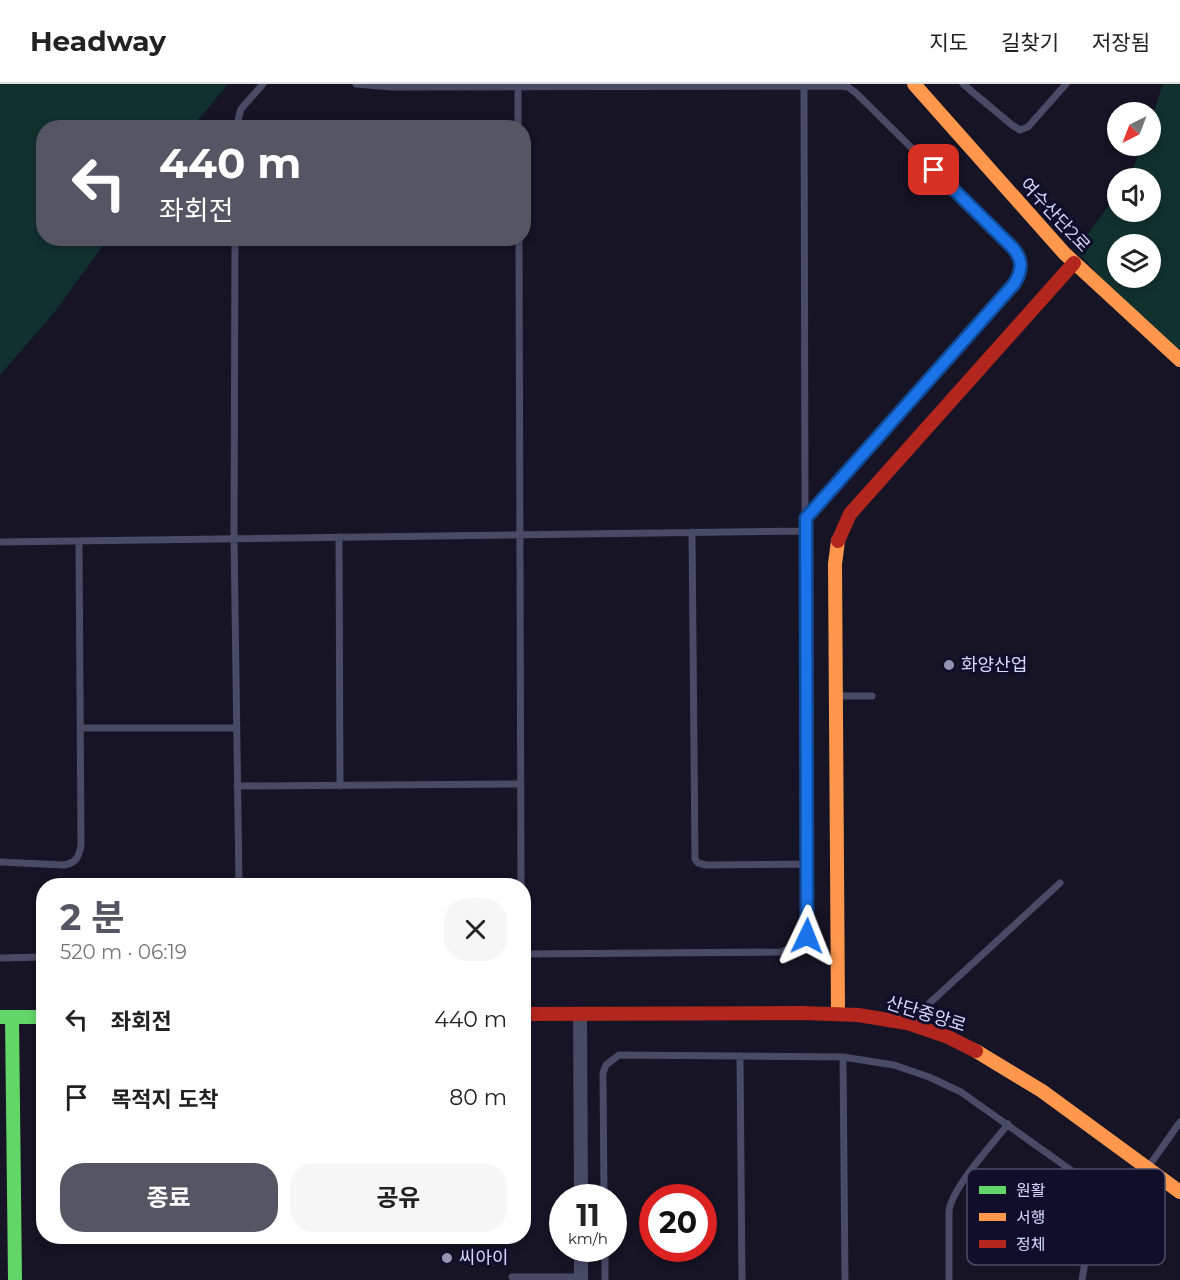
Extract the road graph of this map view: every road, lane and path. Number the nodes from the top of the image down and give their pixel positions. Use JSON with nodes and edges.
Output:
{"nodes":[{"id":1,"x":263,"y":84,"type":"edge"},
{"id":2,"x":356,"y":84,"type":"edge"},
{"id":3,"x":914,"y":84,"type":"edge"},
{"id":4,"x":963,"y":84,"type":"edge"},
{"id":5,"x":1066,"y":84,"type":"edge"},
{"id":6,"x":518,"y":85,"type":"edge"},
{"id":7,"x":681,"y":85,"type":"edge"},
{"id":8,"x":804,"y":86,"type":"junction"},
{"id":9,"x":238,"y":120,"type":"edge"},
{"id":10,"x":518,"y":120,"type":"edge"},
{"id":11,"x":236,"y":246,"type":"edge"},
{"id":12,"x":519,"y":246,"type":"edge"},
{"id":13,"x":1074,"y":263,"type":"junction"},
{"id":14,"x":1180,"y":360,"type":"edge"},
{"id":15,"x":806,"y":518,"type":"junction"},
{"id":16,"x":806,"y":531,"type":"junction"},
{"id":17,"x":692,"y":532,"type":"junction"},
{"id":18,"x":520,"y":535,"type":"junction"},
{"id":19,"x":339,"y":537,"type":"junction"},
{"id":20,"x":234,"y":538,"type":"junction"},
{"id":21,"x":79,"y":541,"type":"junction"},
{"id":22,"x":0,"y":542,"type":"edge"},
{"id":23,"x":836,"y":696,"type":"junction"},
{"id":24,"x":872,"y":696,"type":"dead end"},
{"id":25,"x":80,"y":728,"type":"junction"},
{"id":26,"x":237,"y":728,"type":"junction"},
{"id":27,"x":521,"y":784,"type":"junction"},
{"id":28,"x":237,"y":786,"type":"junction"},
{"id":29,"x":340,"y":786,"type":"junction"},
{"id":30,"x":0,"y":862,"type":"edge"},
{"id":31,"x":807,"y":864,"type":"junction"},
{"id":32,"x":239,"y":878,"type":"edge"},
{"id":33,"x":521,"y":878,"type":"edge"},
{"id":34,"x":1060,"y":883,"type":"dead end"},
{"id":35,"x":531,"y":954,"type":"edge"},
{"id":36,"x":36,"y":957,"type":"edge"},
{"id":37,"x":0,"y":958,"type":"edge"},
{"id":38,"x":531,"y":1014,"type":"edge"},
{"id":39,"x":580,"y":1014,"type":"junction"},
{"id":40,"x":838,"y":1014,"type":"junction"},
{"id":41,"x":6,"y":1017,"type":"edge"},
{"id":42,"x":36,"y":1017,"type":"edge"},
{"id":43,"x":907,"y":1023,"type":"junction"},
{"id":44,"x":740,"y":1056,"type":"junction"},
{"id":45,"x":843,"y":1058,"type":"junction"},
{"id":46,"x":1180,"y":1122,"type":"edge"},
{"id":47,"x":1008,"y":1124,"type":"junction"},
{"id":48,"x":1147,"y":1168,"type":"joint"},
{"id":49,"x":973,"y":1169,"type":"edge"},
{"id":50,"x":1069,"y":1169,"type":"edge"},
{"id":51,"x":967,"y":1177,"type":"edge"},
{"id":52,"x":1165,"y":1181,"type":"edge"},
{"id":53,"x":581,"y":1184,"type":"edge"},
{"id":54,"x":604,"y":1184,"type":"edge"},
{"id":55,"x":1180,"y":1192,"type":"edge"},
{"id":56,"x":581,"y":1262,"type":"edge"},
{"id":57,"x":604,"y":1262,"type":"edge"},
{"id":58,"x":1084,"y":1265,"type":"edge"},
{"id":59,"x":512,"y":1278,"type":"dead end"},
{"id":60,"x":581,"y":1278,"type":"edge"},
{"id":61,"x":15,"y":1280,"type":"edge"},
{"id":62,"x":605,"y":1280,"type":"edge"},
{"id":63,"x":742,"y":1280,"type":"edge"},
{"id":64,"x":844,"y":1280,"type":"edge"},
{"id":65,"x":949,"y":1280,"type":"edge"},
{"id":66,"x":1082,"y":1280,"type":"edge"}],
"edges":[{"from":1,"to":9,"type":"lane"},
{"from":2,"to":6,"type":"lane"},
{"from":3,"to":13,"type":"street","name":"여수산단2로"},
{"from":4,"to":5,"type":"lane"},
{"from":6,"to":7,"type":"lane"},
{"from":6,"to":10,"type":"lane"},
{"from":7,"to":8,"type":"lane"},
{"from":8,"to":15,"type":"lane"},
{"from":8,"to":15,"type":"lane"},
{"from":11,"to":20,"type":"lane"},
{"from":12,"to":18,"type":"lane"},
{"from":13,"to":14,"type":"street","name":"여수산단2로"},
{"from":13,"to":23,"type":"street"},
{"from":15,"to":16,"type":"lane"},
{"from":16,"to":17,"type":"lane"},
{"from":16,"to":31,"type":"lane"},
{"from":17,"to":18,"type":"lane"},
{"from":17,"to":31,"type":"lane"},
{"from":18,"to":19,"type":"lane"},
{"from":18,"to":27,"type":"lane"},
{"from":19,"to":20,"type":"lane"},
{"from":19,"to":29,"type":"lane"},
{"from":20,"to":21,"type":"lane"},
{"from":20,"to":26,"type":"lane"},
{"from":21,"to":22,"type":"lane"},
{"from":21,"to":25,"type":"lane"},
{"from":23,"to":24,"type":"lane"},
{"from":23,"to":40,"type":"street"},
{"from":25,"to":26,"type":"lane"},
{"from":25,"to":30,"type":"lane"},
{"from":26,"to":28,"type":"lane"},
{"from":27,"to":29,"type":"lane"},
{"from":27,"to":33,"type":"lane"},
{"from":28,"to":29,"type":"lane"},
{"from":28,"to":32,"type":"lane"},
{"from":31,"to":35,"type":"lane"},
{"from":34,"to":43,"type":"lane"},
{"from":36,"to":37,"type":"lane"},
{"from":38,"to":39,"type":"street","name":"산단중앙로"},
{"from":39,"to":40,"type":"street","name":"산단중앙로"},
{"from":39,"to":53,"type":"street"},
{"from":40,"to":43,"type":"street","name":"산단중앙로"},
{"from":41,"to":42,"type":"street"},
{"from":41,"to":61,"type":"street"},
{"from":43,"to":48,"type":"street","name":"산단중앙로"},
{"from":44,"to":45,"type":"lane"},
{"from":44,"to":54,"type":"lane"},
{"from":44,"to":63,"type":"lane"},
{"from":45,"to":47,"type":"lane"},
{"from":45,"to":64,"type":"lane"},
{"from":46,"to":48,"type":"lane"},
{"from":47,"to":49,"type":"lane"},
{"from":47,"to":50,"type":"lane"},
{"from":51,"to":65,"type":"lane"},
{"from":52,"to":55,"type":"street","name":"산단중앙로"},
{"from":56,"to":60,"type":"street"},
{"from":57,"to":62,"type":"lane"},
{"from":58,"to":66,"type":"lane"},
{"from":59,"to":60,"type":"lane"}]}
